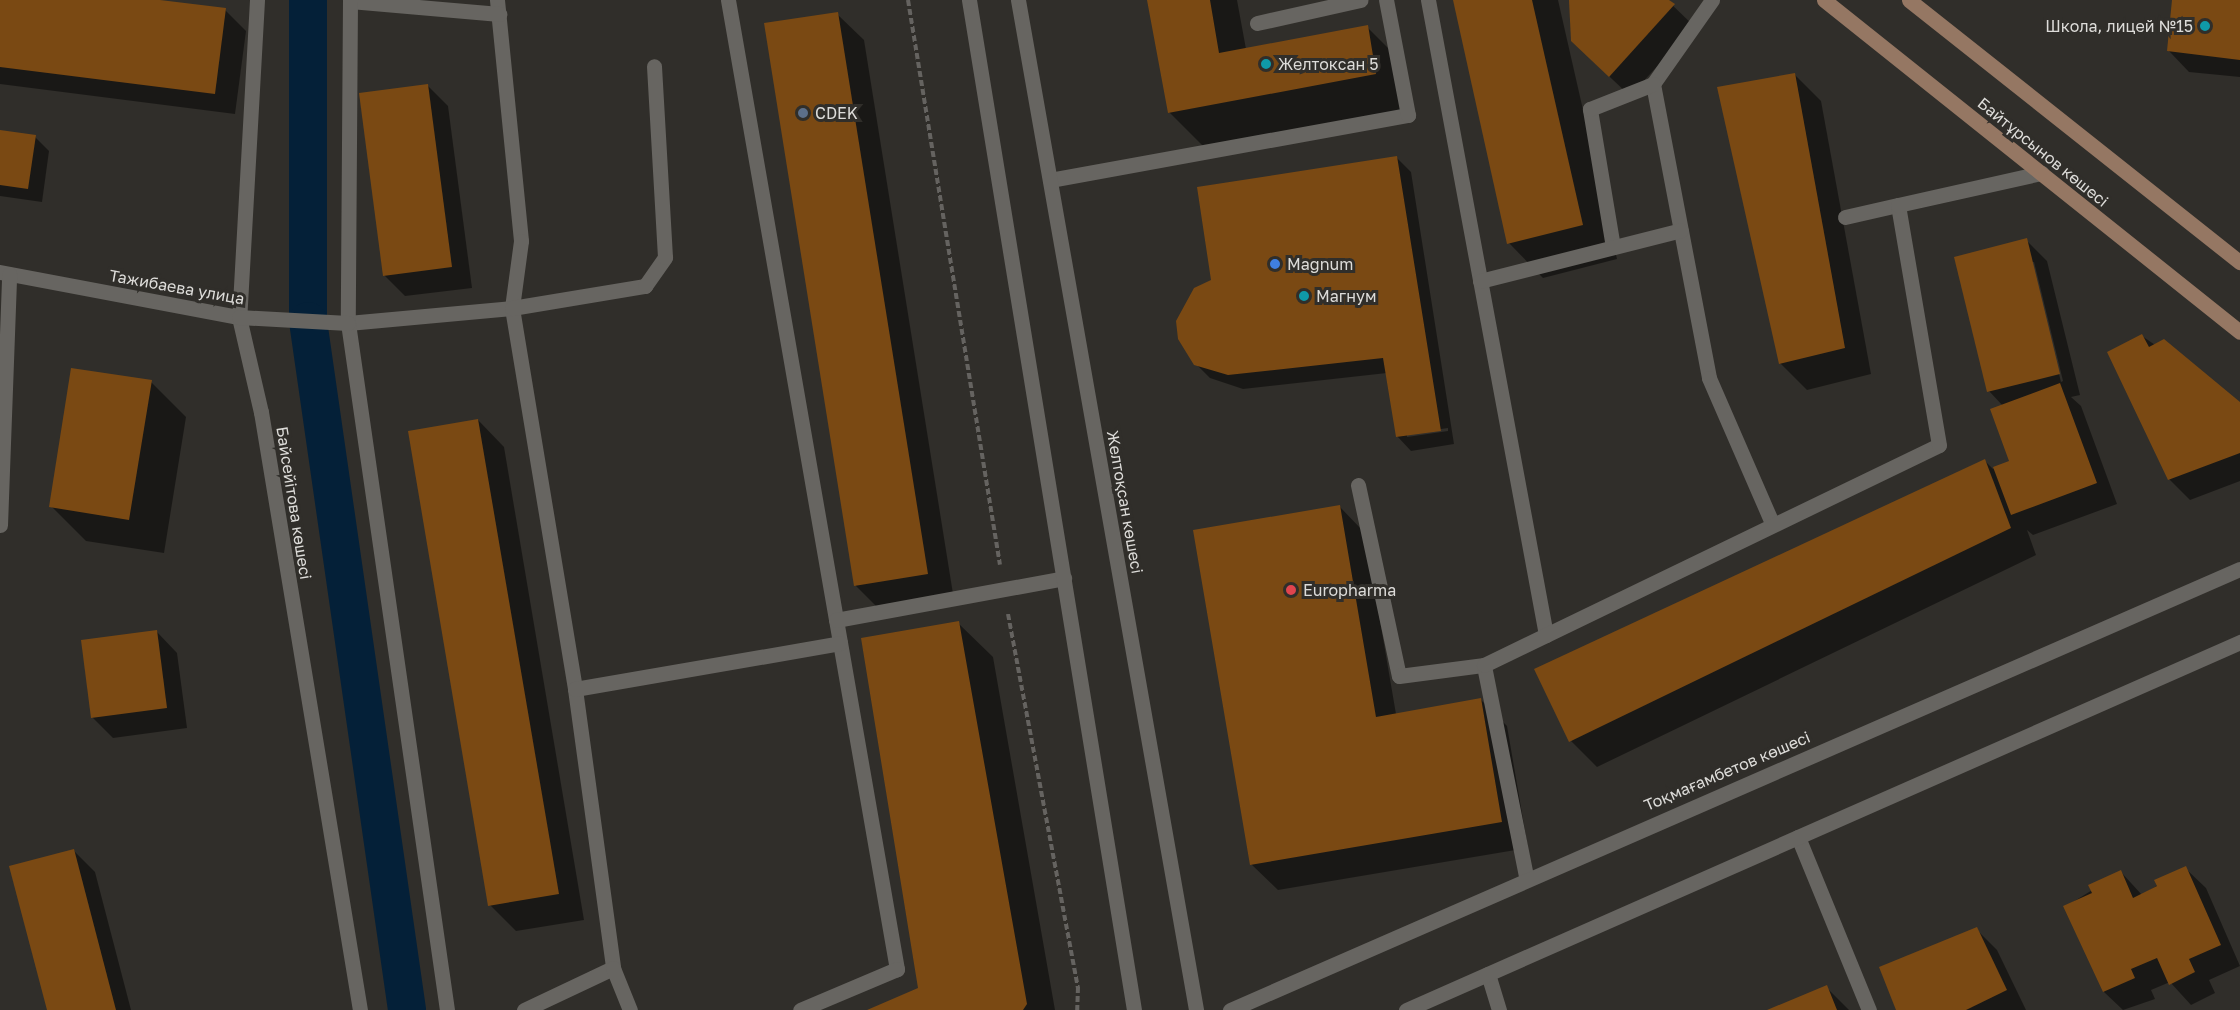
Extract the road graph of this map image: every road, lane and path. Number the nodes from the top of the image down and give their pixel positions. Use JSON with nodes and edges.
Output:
{"nodes":[{"id":1,"x":257,"y":0,"type":"edge"},
{"id":2,"x":350,"y":0,"type":"edge"},
{"id":3,"x":728,"y":0,"type":"edge"},
{"id":4,"x":908,"y":0,"type":"edge"},
{"id":5,"x":969,"y":0,"type":"edge"},
{"id":6,"x":1018,"y":0,"type":"edge"},
{"id":7,"x":1360,"y":0,"type":"edge"},
{"id":8,"x":1386,"y":0,"type":"edge"},
{"id":9,"x":1428,"y":0,"type":"edge"},
{"id":10,"x":1712,"y":0,"type":"edge"},
{"id":11,"x":1824,"y":0,"type":"edge"},
{"id":12,"x":1909,"y":0,"type":"edge"},
{"id":13,"x":498,"y":7,"type":"edge"},
{"id":14,"x":1257,"y":23,"type":"dead end"},
{"id":15,"x":654,"y":66,"type":"dead end"},
{"id":16,"x":1653,"y":84,"type":"junction"},
{"id":17,"x":2041,"y":174,"type":"junction"},
{"id":18,"x":1050,"y":180,"type":"junction"},
{"id":19,"x":1898,"y":205,"type":"junction"},
{"id":20,"x":1845,"y":217,"type":"dead end"},
{"id":21,"x":1681,"y":230,"type":"junction"},
{"id":22,"x":1613,"y":247,"type":"junction"},
{"id":23,"x":2240,"y":262,"type":"edge"},
{"id":24,"x":4,"y":273,"type":"edge"},
{"id":25,"x":1480,"y":281,"type":"junction"},
{"id":26,"x":512,"y":308,"type":"junction"},
{"id":27,"x":239,"y":317,"type":"junction"},
{"id":28,"x":348,"y":323,"type":"junction"},
{"id":29,"x":2240,"y":332,"type":"edge"},
{"id":30,"x":1358,"y":485,"type":"dead end"},
{"id":31,"x":0,"y":525,"type":"edge"},
{"id":32,"x":1773,"y":525,"type":"junction"},
{"id":33,"x":2240,"y":569,"type":"edge"},
{"id":34,"x":1064,"y":578,"type":"junction"},
{"id":35,"x":1004,"y":587,"type":"junction"},
{"id":36,"x":836,"y":620,"type":"junction"},
{"id":37,"x":1546,"y":635,"type":"junction"},
{"id":38,"x":2240,"y":642,"type":"edge"},
{"id":39,"x":840,"y":643,"type":"junction"},
{"id":40,"x":1484,"y":665,"type":"junction"},
{"id":41,"x":575,"y":689,"type":"junction"},
{"id":42,"x":1798,"y":837,"type":"junction"},
{"id":43,"x":1526,"y":876,"type":"junction"},
{"id":44,"x":614,"y":968,"type":"junction"},
{"id":45,"x":1488,"y":974,"type":"junction"},
{"id":46,"x":360,"y":1010,"type":"edge"},
{"id":47,"x":447,"y":1010,"type":"edge"},
{"id":48,"x":524,"y":1010,"type":"edge"},
{"id":49,"x":630,"y":1010,"type":"edge"},
{"id":50,"x":800,"y":1010,"type":"edge"},
{"id":51,"x":1077,"y":1010,"type":"edge"},
{"id":52,"x":1134,"y":1010,"type":"edge"},
{"id":53,"x":1196,"y":1010,"type":"edge"},
{"id":54,"x":1230,"y":1010,"type":"edge"},
{"id":55,"x":1406,"y":1010,"type":"edge"},
{"id":56,"x":1499,"y":1010,"type":"edge"},
{"id":57,"x":1869,"y":1010,"type":"edge"}],
"edges":[{"from":1,"to":27,"type":"street","name":"Байсейітова көшесі"},
{"from":2,"to":13,"type":"street"},
{"from":2,"to":28,"type":"street"},
{"from":3,"to":36,"type":"street"},
{"from":4,"to":35,"type":"path"},
{"from":5,"to":34,"type":"street"},
{"from":6,"to":18,"type":"street","name":"Желтоқсан көшесі"},
{"from":7,"to":14,"type":"street"},
{"from":8,"to":18,"type":"street"},
{"from":9,"to":25,"type":"street"},
{"from":10,"to":16,"type":"street"},
{"from":11,"to":17,"type":"main road","name":"Байтұрсынов көшесі"},
{"from":12,"to":23,"type":"main road"},
{"from":13,"to":26,"type":"street"},
{"from":15,"to":26,"type":"street","name":"Тажибаева улица"},
{"from":16,"to":21,"type":"street"},
{"from":16,"to":22,"type":"street"},
{"from":17,"to":19,"type":"street"},
{"from":17,"to":29,"type":"main road","name":"Байтұрсынов көшесі"},
{"from":18,"to":53,"type":"street","name":"Желтоқсан көшесі"},
{"from":19,"to":20,"type":"street"},
{"from":19,"to":32,"type":"street"},
{"from":21,"to":22,"type":"street"},
{"from":21,"to":32,"type":"street"},
{"from":22,"to":25,"type":"street"},
{"from":24,"to":27,"type":"street","name":"Тажибаева улица"},
{"from":24,"to":31,"type":"street"},
{"from":25,"to":37,"type":"street"},
{"from":26,"to":28,"type":"street","name":"Тажибаева улица"},
{"from":26,"to":41,"type":"street"},
{"from":27,"to":28,"type":"street","name":"Тажибаева улица"},
{"from":27,"to":46,"type":"street","name":"Байсейітова көшесі"},
{"from":28,"to":47,"type":"street"},
{"from":30,"to":40,"type":"street"},
{"from":32,"to":37,"type":"street"},
{"from":33,"to":43,"type":"street","name":"Тоқмағамбетов көшесі"},
{"from":34,"to":35,"type":"street"},
{"from":34,"to":52,"type":"street"},
{"from":35,"to":36,"type":"street"},
{"from":35,"to":51,"type":"path"},
{"from":36,"to":39,"type":"street"},
{"from":37,"to":40,"type":"street"},
{"from":38,"to":42,"type":"street"},
{"from":39,"to":41,"type":"street"},
{"from":39,"to":50,"type":"street"},
{"from":40,"to":43,"type":"street"},
{"from":41,"to":44,"type":"street"},
{"from":42,"to":45,"type":"street"},
{"from":42,"to":57,"type":"street"},
{"from":43,"to":54,"type":"street","name":"Тоқмағамбетов көшесі"},
{"from":44,"to":48,"type":"street"},
{"from":44,"to":49,"type":"street"},
{"from":45,"to":55,"type":"street"},
{"from":45,"to":56,"type":"street"}]}
